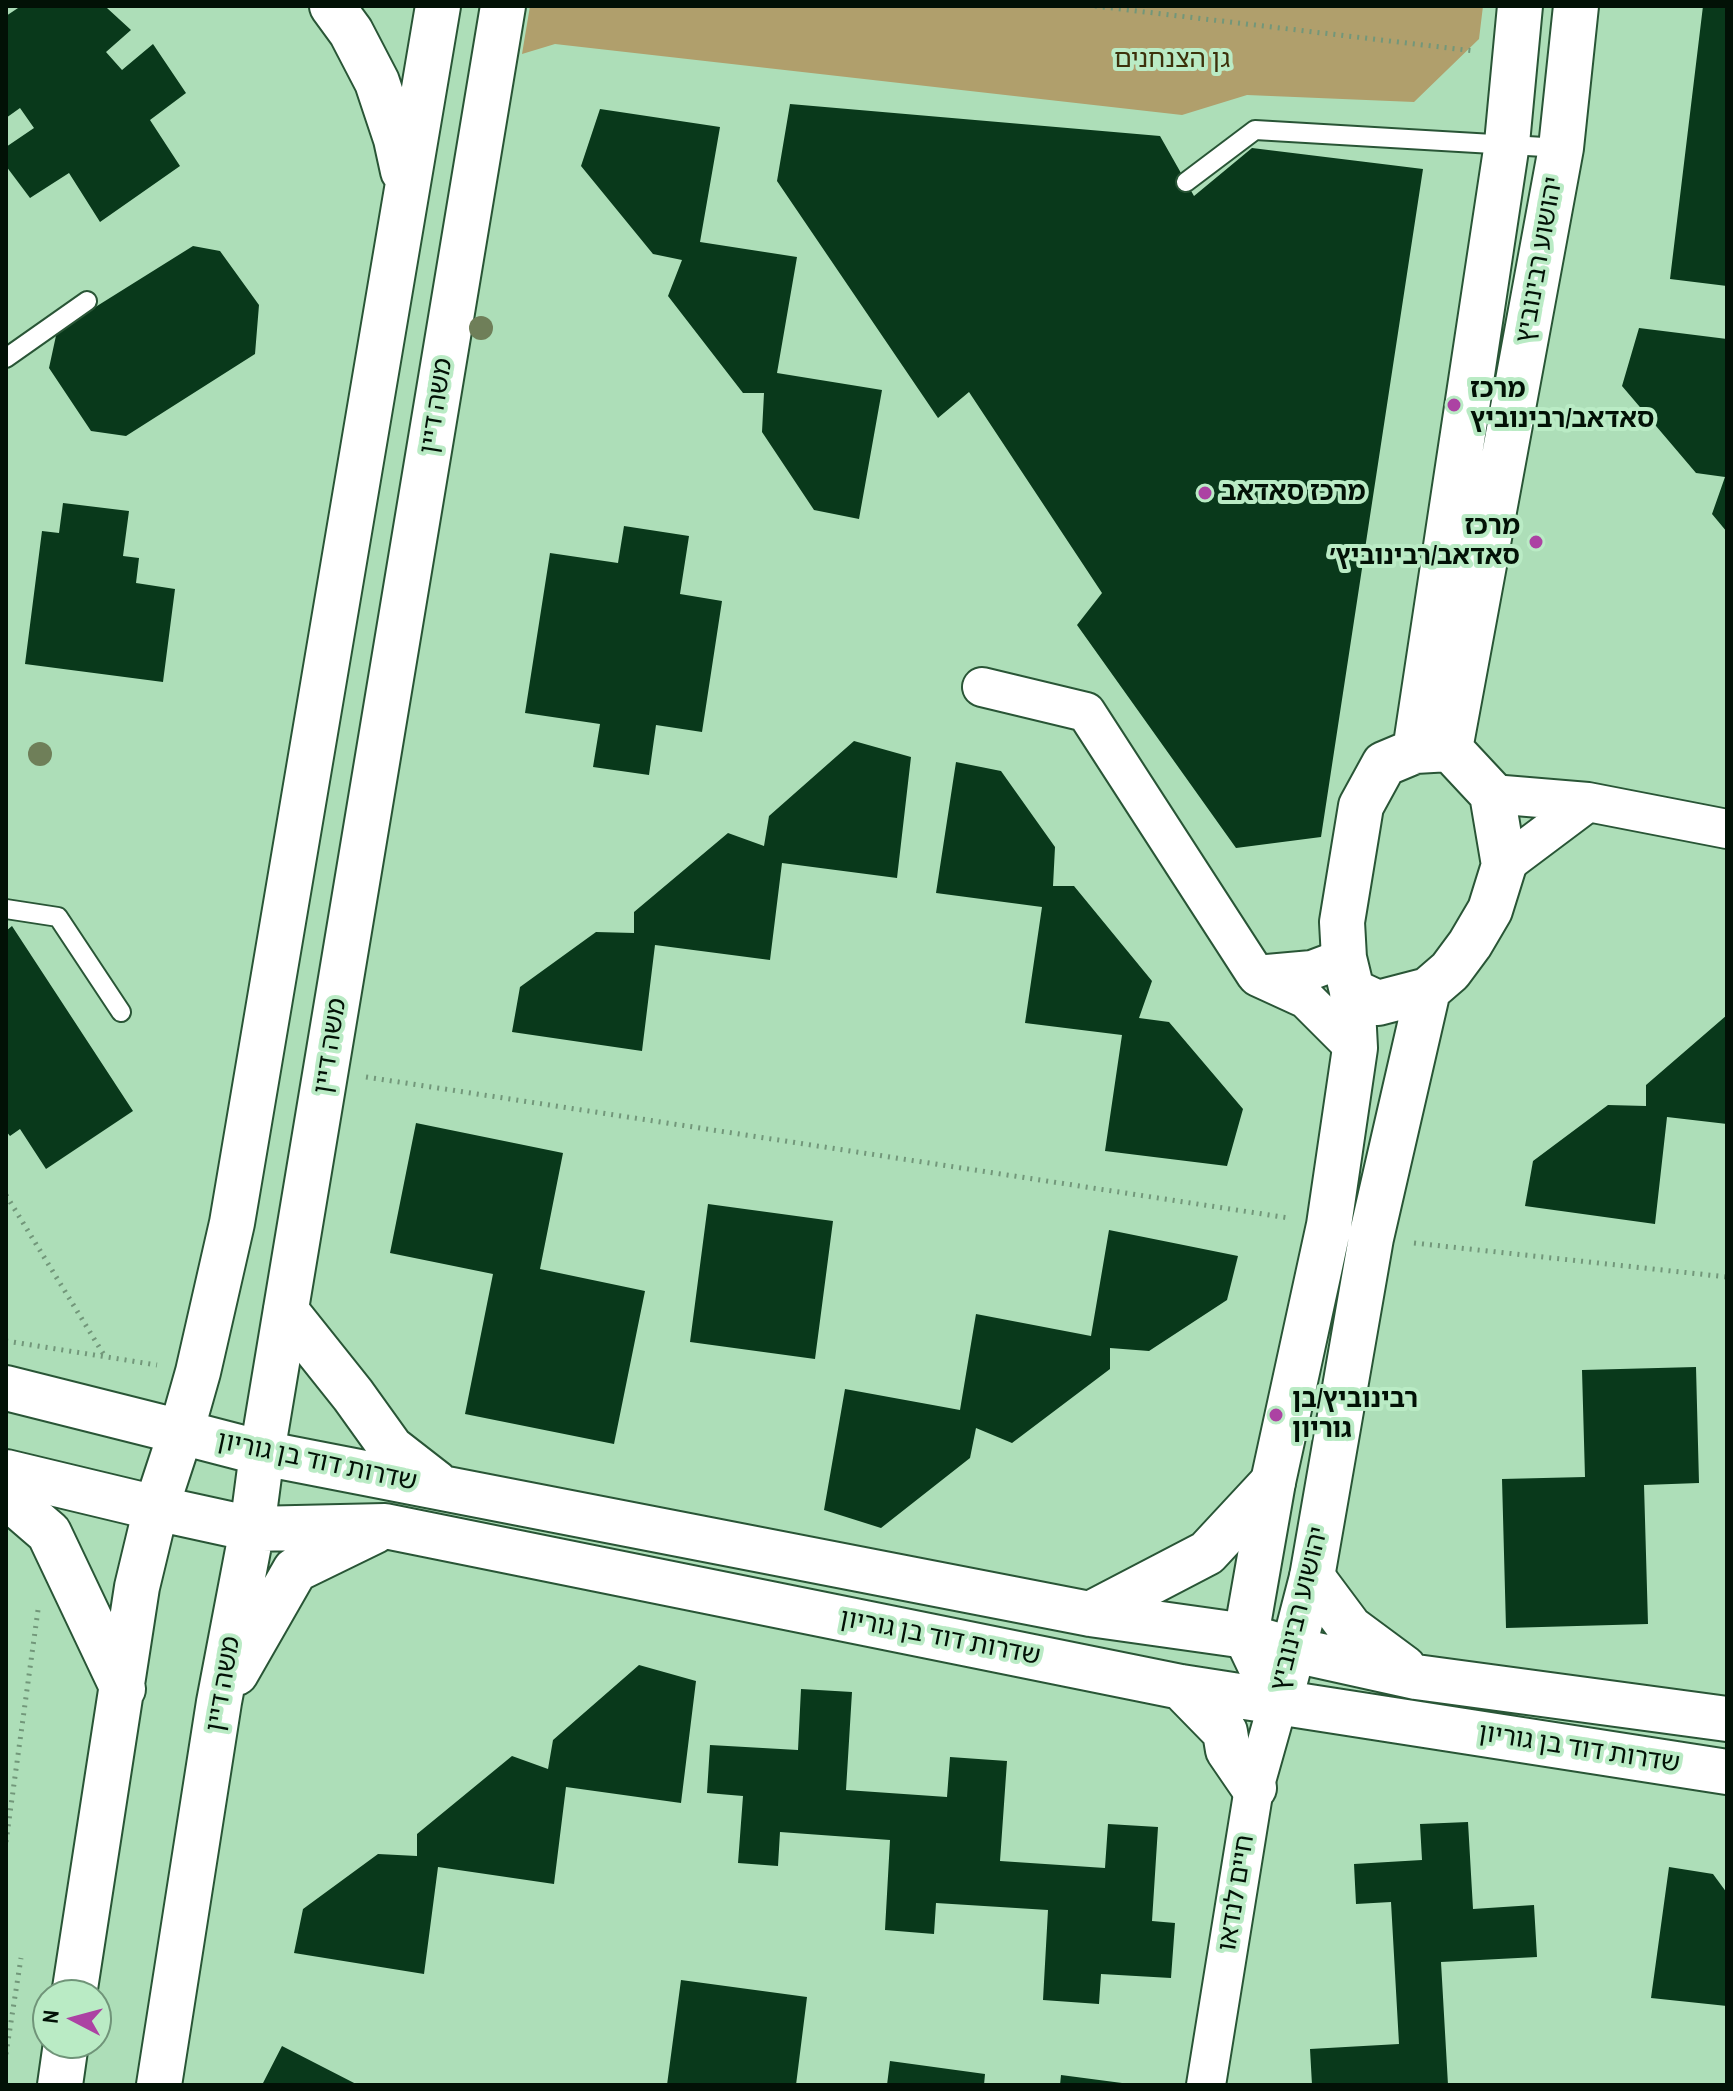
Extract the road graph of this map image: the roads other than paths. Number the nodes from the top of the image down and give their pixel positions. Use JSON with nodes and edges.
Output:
{"nodes":[{"id":1,"x":332,"y":6,"type":"edge"},
{"id":2,"x":438,"y":6,"type":"edge"},
{"id":3,"x":503,"y":6,"type":"edge"},
{"id":4,"x":1520,"y":6,"type":"edge"},
{"id":5,"x":1576,"y":6,"type":"edge"},
{"id":6,"x":1507,"y":143,"type":"junction"},
{"id":7,"x":1561,"y":148,"type":"junction"},
{"id":8,"x":1186,"y":182,"type":"dead end"},
{"id":9,"x":407,"y":193,"type":"junction"},
{"id":10,"x":87,"y":301,"type":"dead end"},
{"id":11,"x":6,"y":358,"type":"edge"},
{"id":12,"x":982,"y":687,"type":"dead end"},
{"id":13,"x":1433,"y":750,"type":"junction"},
{"id":14,"x":1492,"y":794,"type":"junction"},
{"id":15,"x":1588,"y":802,"type":"junction"},
{"id":16,"x":1727,"y":829,"type":"edge"},
{"id":17,"x":1504,"y":865,"type":"junction"},
{"id":18,"x":6,"y":909,"type":"edge"},
{"id":19,"x":1336,"y":973,"type":"junction"},
{"id":20,"x":1256,"y":975,"type":"junction"},
{"id":21,"x":1428,"y":990,"type":"junction"},
{"id":22,"x":121,"y":1012,"type":"dead end"},
{"id":23,"x":1355,"y":1048,"type":"junction"},
{"id":24,"x":286,"y":1311,"type":"junction"},
{"id":25,"x":6,"y":1388,"type":"edge"},
{"id":26,"x":181,"y":1432,"type":"junction"},
{"id":27,"x":262,"y":1453,"type":"junction"},
{"id":28,"x":6,"y":1472,"type":"edge"},
{"id":29,"x":1273,"y":1482,"type":"junction"},
{"id":30,"x":444,"y":1489,"type":"junction"},
{"id":31,"x":6,"y":1496,"type":"edge"},
{"id":32,"x":156,"y":1508,"type":"junction"},
{"id":33,"x":385,"y":1526,"type":"junction"},
{"id":34,"x":252,"y":1529,"type":"junction"},
{"id":35,"x":1312,"y":1577,"type":"junction"},
{"id":36,"x":1090,"y":1614,"type":"junction"},
{"id":37,"x":1246,"y":1636,"type":"junction"},
{"id":38,"x":1294,"y":1650,"type":"junction"},
{"id":39,"x":1416,"y":1677,"type":"junction"},
{"id":40,"x":1181,"y":1687,"type":"junction"},
{"id":41,"x":123,"y":1689,"type":"junction"},
{"id":42,"x":219,"y":1702,"type":"junction"},
{"id":43,"x":1278,"y":1703,"type":"junction"},
{"id":44,"x":1727,"y":1719,"type":"edge"},
{"id":45,"x":1727,"y":1772,"type":"edge"},
{"id":46,"x":1254,"y":1788,"type":"junction"},
{"id":47,"x":77,"y":1979,"type":"edge"},
{"id":48,"x":64,"y":2059,"type":"edge"},
{"id":49,"x":60,"y":2085,"type":"edge"},
{"id":50,"x":159,"y":2085,"type":"edge"},
{"id":51,"x":1206,"y":2085,"type":"edge"}],
"edges":[{"from":1,"to":9,"type":"street"},
{"from":2,"to":9,"type":"street"},
{"from":3,"to":24,"type":"street","name":"משה דיין"},
{"from":4,"to":6,"type":"street","name":"יהושוע רבינוביץ"},
{"from":5,"to":7,"type":"street","name":"יהושוע רבינוביץ"},
{"from":6,"to":7,"type":"lane"},
{"from":6,"to":8,"type":"lane"},
{"from":6,"to":13,"type":"street","name":"יהושוע רבינוביץ"},
{"from":7,"to":13,"type":"street","name":"יהושוע רבינוביץ"},
{"from":9,"to":26,"type":"street"},
{"from":10,"to":11,"type":"lane"},
{"from":12,"to":20,"type":"street"},
{"from":13,"to":14,"type":"street"},
{"from":13,"to":19,"type":"street","name":"יהושוע רבינוביץ"},
{"from":14,"to":15,"type":"street"},
{"from":14,"to":17,"type":"street"},
{"from":15,"to":16,"type":"street"},
{"from":15,"to":17,"type":"street"},
{"from":17,"to":21,"type":"street"},
{"from":18,"to":22,"type":"lane"},
{"from":19,"to":20,"type":"street"},
{"from":19,"to":21,"type":"street"},
{"from":19,"to":23,"type":"street","name":"יהושוע רבינוביץ"},
{"from":20,"to":23,"type":"street"},
{"from":21,"to":35,"type":"street","name":"יהושוע רבינוביץ"},
{"from":23,"to":29,"type":"street","name":"יהושוע רבינוביץ"},
{"from":24,"to":27,"type":"street","name":"משה דיין"},
{"from":24,"to":30,"type":"street"},
{"from":25,"to":26,"type":"street","name":"שדרות דוד בן גוריון"},
{"from":26,"to":27,"type":"street","name":"שדרות דוד בן גוריון"},
{"from":26,"to":32,"type":"street"},
{"from":27,"to":30,"type":"street","name":"שדרות דוד בן גוריון"},
{"from":27,"to":34,"type":"street","name":"משה דיין"},
{"from":28,"to":32,"type":"street","name":"שדרות דוד בן גוריון"},
{"from":29,"to":36,"type":"street"},
{"from":29,"to":37,"type":"street","name":"יהושוע רבינוביץ"},
{"from":30,"to":36,"type":"street","name":"שדרות דוד בן גוריון"},
{"from":31,"to":41,"type":"street"},
{"from":32,"to":34,"type":"street","name":"שדרות דוד בן גוריון"},
{"from":32,"to":41,"type":"street"},
{"from":33,"to":34,"type":"street","name":"שדרות דוד בן גוריון"},
{"from":33,"to":40,"type":"street","name":"שדרות דוד בן גוריון"},
{"from":33,"to":42,"type":"street"},
{"from":34,"to":42,"type":"street","name":"משה דיין"},
{"from":35,"to":38,"type":"street","name":"יהושוע רבינוביץ"},
{"from":35,"to":39,"type":"street"},
{"from":36,"to":37,"type":"street","name":"שדרות דוד בן גוריון"},
{"from":37,"to":38,"type":"street","name":"שדרות דוד בן גוריון"},
{"from":37,"to":43,"type":"street","name":"יהושוע רבינוביץ"},
{"from":38,"to":39,"type":"street","name":"שדרות דוד בן גוריון"},
{"from":38,"to":43,"type":"street","name":"יהושוע רבינוביץ"},
{"from":39,"to":44,"type":"street","name":"שדרות דוד בן גוריון"},
{"from":40,"to":43,"type":"street","name":"שדרות דוד בן גוריון"},
{"from":40,"to":46,"type":"street"},
{"from":41,"to":47,"type":"street"},
{"from":42,"to":50,"type":"street","name":"משה דיין"},
{"from":43,"to":45,"type":"street","name":"שדרות דוד בן גוריון"},
{"from":43,"to":46,"type":"street","name":"חיים לנדאו"},
{"from":46,"to":51,"type":"street","name":"חיים לנדאו"},
{"from":48,"to":49,"type":"street"}]}
